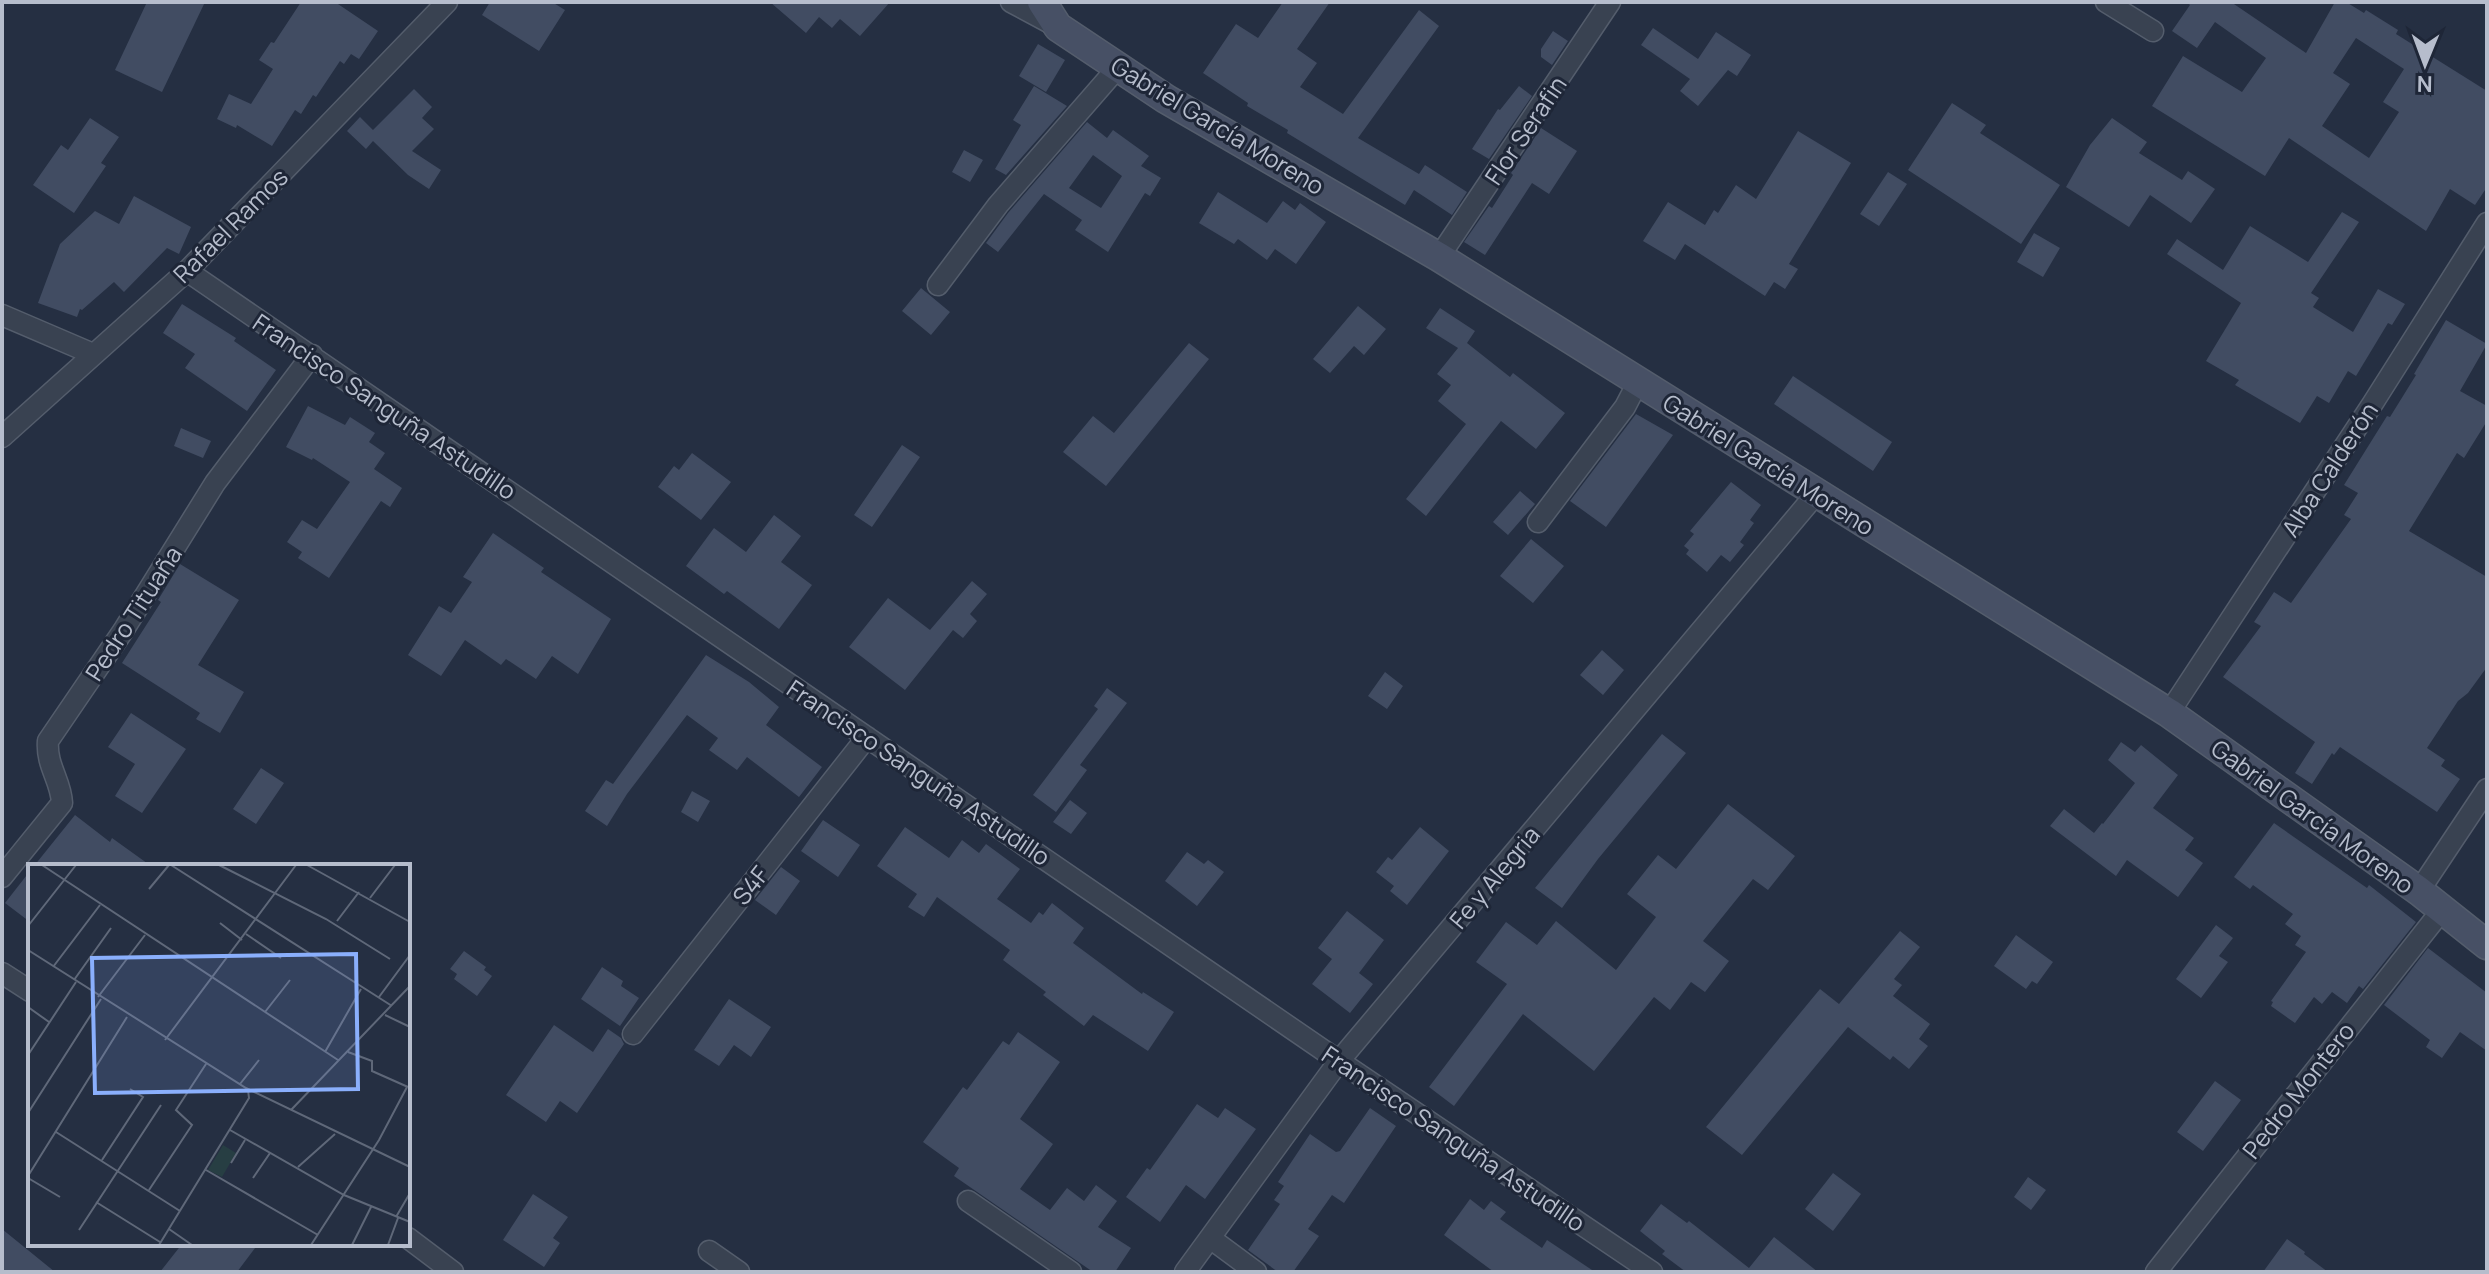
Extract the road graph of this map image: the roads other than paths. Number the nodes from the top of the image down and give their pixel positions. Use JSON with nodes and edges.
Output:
{"nodes":[{"id":1,"x":447,"y":2,"type":"edge"},
{"id":2,"x":1011,"y":2,"type":"edge"},
{"id":3,"x":1042,"y":2,"type":"edge"},
{"id":4,"x":1610,"y":2,"type":"edge"},
{"id":5,"x":2106,"y":2,"type":"edge"},
{"id":6,"x":1058,"y":27,"type":"junction"},
{"id":7,"x":2153,"y":31,"type":"dead end"},
{"id":8,"x":1119,"y":66,"type":"junction"},
{"id":9,"x":2487,"y":223,"type":"edge"},
{"id":10,"x":1439,"y":257,"type":"junction"},
{"id":11,"x":187,"y":271,"type":"junction"},
{"id":12,"x":938,"y":285,"type":"dead end"},
{"id":13,"x":2,"y":315,"type":"edge"},
{"id":14,"x":93,"y":354,"type":"junction"},
{"id":15,"x":312,"y":355,"type":"junction"},
{"id":16,"x":1638,"y":382,"type":"junction"},
{"id":17,"x":2,"y":437,"type":"edge"},
{"id":18,"x":1816,"y":494,"type":"junction"},
{"id":19,"x":1538,"y":522,"type":"dead end"},
{"id":20,"x":2169,"y":713,"type":"junction"},
{"id":21,"x":867,"y":737,"type":"junction"},
{"id":22,"x":2487,"y":789,"type":"edge"},
{"id":23,"x":2,"y":877,"type":"edge"},
{"id":24,"x":2419,"y":891,"type":"junction"},
{"id":25,"x":2442,"y":910,"type":"junction"},
{"id":26,"x":2487,"y":945,"type":"edge"},
{"id":27,"x":2,"y":973,"type":"edge"},
{"id":28,"x":28,"y":990,"type":"edge"},
{"id":29,"x":633,"y":1034,"type":"dead end"},
{"id":30,"x":1339,"y":1061,"type":"junction"},
{"id":31,"x":968,"y":1201,"type":"dead end"},
{"id":32,"x":1210,"y":1238,"type":"junction"},
{"id":33,"x":410,"y":1240,"type":"edge"},
{"id":34,"x":709,"y":1251,"type":"dead end"},
{"id":35,"x":453,"y":1272,"type":"edge"},
{"id":36,"x":739,"y":1272,"type":"edge"},
{"id":37,"x":1071,"y":1272,"type":"edge"},
{"id":38,"x":1185,"y":1272,"type":"edge"},
{"id":39,"x":1256,"y":1272,"type":"edge"},
{"id":40,"x":1652,"y":1272,"type":"edge"},
{"id":41,"x":2156,"y":1272,"type":"edge"}],
"edges":[{"from":1,"to":11,"type":"street","name":"Rafael Ramos"},
{"from":2,"to":6,"type":"street"},
{"from":3,"to":6,"type":"street","name":"Gabriel García Moreno"},
{"from":4,"to":10,"type":"street","name":"Flor Serafin"},
{"from":5,"to":7,"type":"street"},
{"from":6,"to":8,"type":"street","name":"Gabriel García Moreno"},
{"from":8,"to":10,"type":"street","name":"Gabriel García Moreno"},
{"from":8,"to":12,"type":"street"},
{"from":9,"to":20,"type":"street","name":"Alba Calderón"},
{"from":10,"to":16,"type":"street","name":"Gabriel García Moreno"},
{"from":11,"to":14,"type":"street","name":"Rafael Ramos"},
{"from":11,"to":15,"type":"street","name":"Francisco Sanguña Astudillo"},
{"from":13,"to":14,"type":"street"},
{"from":14,"to":17,"type":"street","name":"Rafael Ramos"},
{"from":15,"to":21,"type":"street","name":"Francisco Sanguña Astudillo"},
{"from":15,"to":23,"type":"street","name":"Pedro Tituaña"},
{"from":16,"to":18,"type":"street","name":"Gabriel García Moreno"},
{"from":16,"to":19,"type":"street"},
{"from":18,"to":20,"type":"street","name":"Gabriel García Moreno"},
{"from":18,"to":30,"type":"street","name":"Fe y Alegria"},
{"from":20,"to":24,"type":"street","name":"Gabriel García Moreno"},
{"from":21,"to":29,"type":"street","name":"S4F"},
{"from":21,"to":30,"type":"street","name":"Francisco Sanguña Astudillo"},
{"from":22,"to":24,"type":"street"},
{"from":24,"to":25,"type":"street","name":"Gabriel García Moreno"},
{"from":25,"to":26,"type":"street","name":"Gabriel García Moreno"},
{"from":25,"to":41,"type":"street","name":"Pedro Montero"},
{"from":27,"to":28,"type":"street"},
{"from":30,"to":32,"type":"street","name":"Fe y Alegria"},
{"from":30,"to":40,"type":"street","name":"Francisco Sanguña Astudillo"},
{"from":31,"to":37,"type":"street"},
{"from":32,"to":38,"type":"street","name":"Fe y Alegria"},
{"from":32,"to":39,"type":"street"},
{"from":33,"to":35,"type":"street"},
{"from":34,"to":36,"type":"street"}]}
